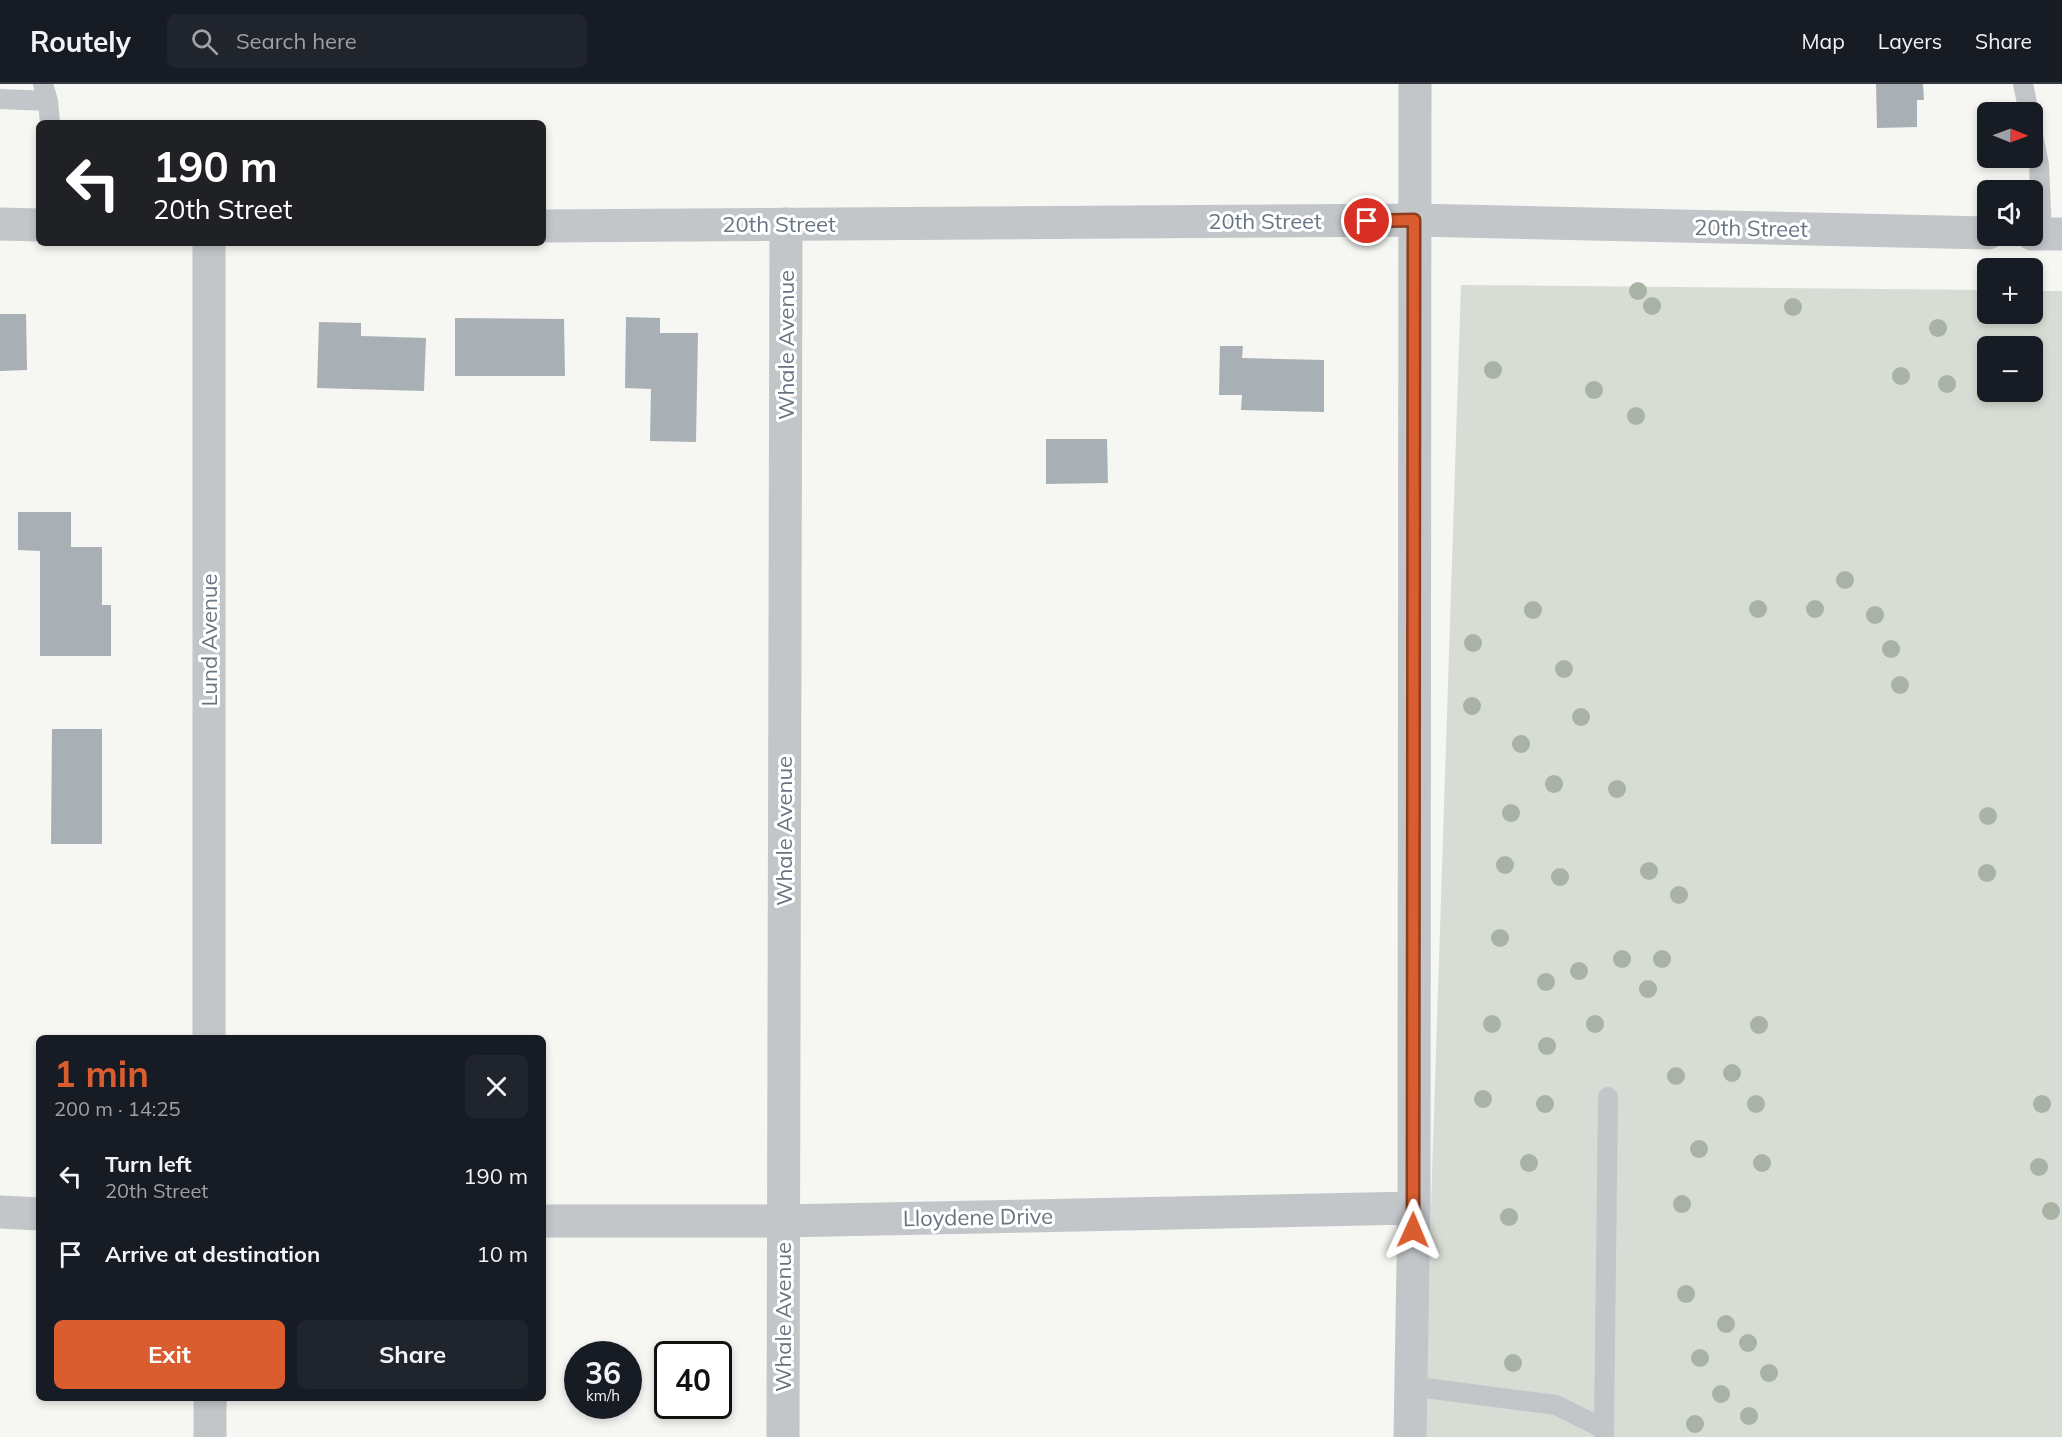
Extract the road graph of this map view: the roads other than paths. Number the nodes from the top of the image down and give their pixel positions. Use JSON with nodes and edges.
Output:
{"nodes":[{"id":1,"x":1415,"y":84,"type":"edge"},
{"id":2,"x":2023,"y":84,"type":"edge"},
{"id":3,"x":45,"y":93,"type":"edge"},
{"id":4,"x":0,"y":99,"type":"edge"},
{"id":5,"x":2027,"y":102,"type":"edge"},
{"id":6,"x":50,"y":120,"type":"edge"},
{"id":7,"x":2039,"y":168,"type":"edge"},
{"id":8,"x":1414,"y":220,"type":"junction"},
{"id":9,"x":0,"y":224,"type":"edge"},
{"id":10,"x":786,"y":224,"type":"junction"},
{"id":11,"x":36,"y":225,"type":"edge"},
{"id":12,"x":546,"y":226,"type":"edge"},
{"id":13,"x":1977,"y":233,"type":"edge"},
{"id":14,"x":2045,"y":234,"type":"edge"},
{"id":15,"x":208,"y":246,"type":"edge"},
{"id":16,"x":209,"y":1035,"type":"edge"},
{"id":17,"x":1608,"y":1097,"type":"dead end"},
{"id":18,"x":1414,"y":1208,"type":"junction"},
{"id":19,"x":0,"y":1212,"type":"edge"},
{"id":20,"x":36,"y":1214,"type":"edge"},
{"id":21,"x":546,"y":1221,"type":"edge"},
{"id":22,"x":782,"y":1221,"type":"junction"},
{"id":23,"x":1410,"y":1386,"type":"junction"},
{"id":24,"x":210,"y":1401,"type":"edge"},
{"id":25,"x":1604,"y":1433,"type":"edge"},
{"id":26,"x":210,"y":1437,"type":"edge"},
{"id":27,"x":783,"y":1437,"type":"edge"},
{"id":28,"x":1410,"y":1437,"type":"edge"}],
"edges":[{"from":1,"to":8,"type":"street"},
{"from":2,"to":5,"type":"lane"},
{"from":3,"to":4,"type":"lane"},
{"from":3,"to":6,"type":"lane"},
{"from":7,"to":14,"type":"lane"},
{"from":8,"to":10,"type":"street","name":"20th Street"},
{"from":8,"to":13,"type":"street","name":"20th Street"},
{"from":8,"to":18,"type":"street"},
{"from":9,"to":11,"type":"street"},
{"from":10,"to":12,"type":"street","name":"20th Street"},
{"from":10,"to":22,"type":"street","name":"Whale Avenue"},
{"from":15,"to":16,"type":"street","name":"Lund Avenue"},
{"from":17,"to":25,"type":"lane"},
{"from":18,"to":22,"type":"street","name":"Lloydene Drive"},
{"from":18,"to":23,"type":"street"},
{"from":19,"to":20,"type":"street"},
{"from":21,"to":22,"type":"street","name":"Lloydene Drive"},
{"from":22,"to":27,"type":"street","name":"Whale Avenue"},
{"from":23,"to":25,"type":"lane"},
{"from":23,"to":28,"type":"street"},
{"from":24,"to":26,"type":"street"}]}
